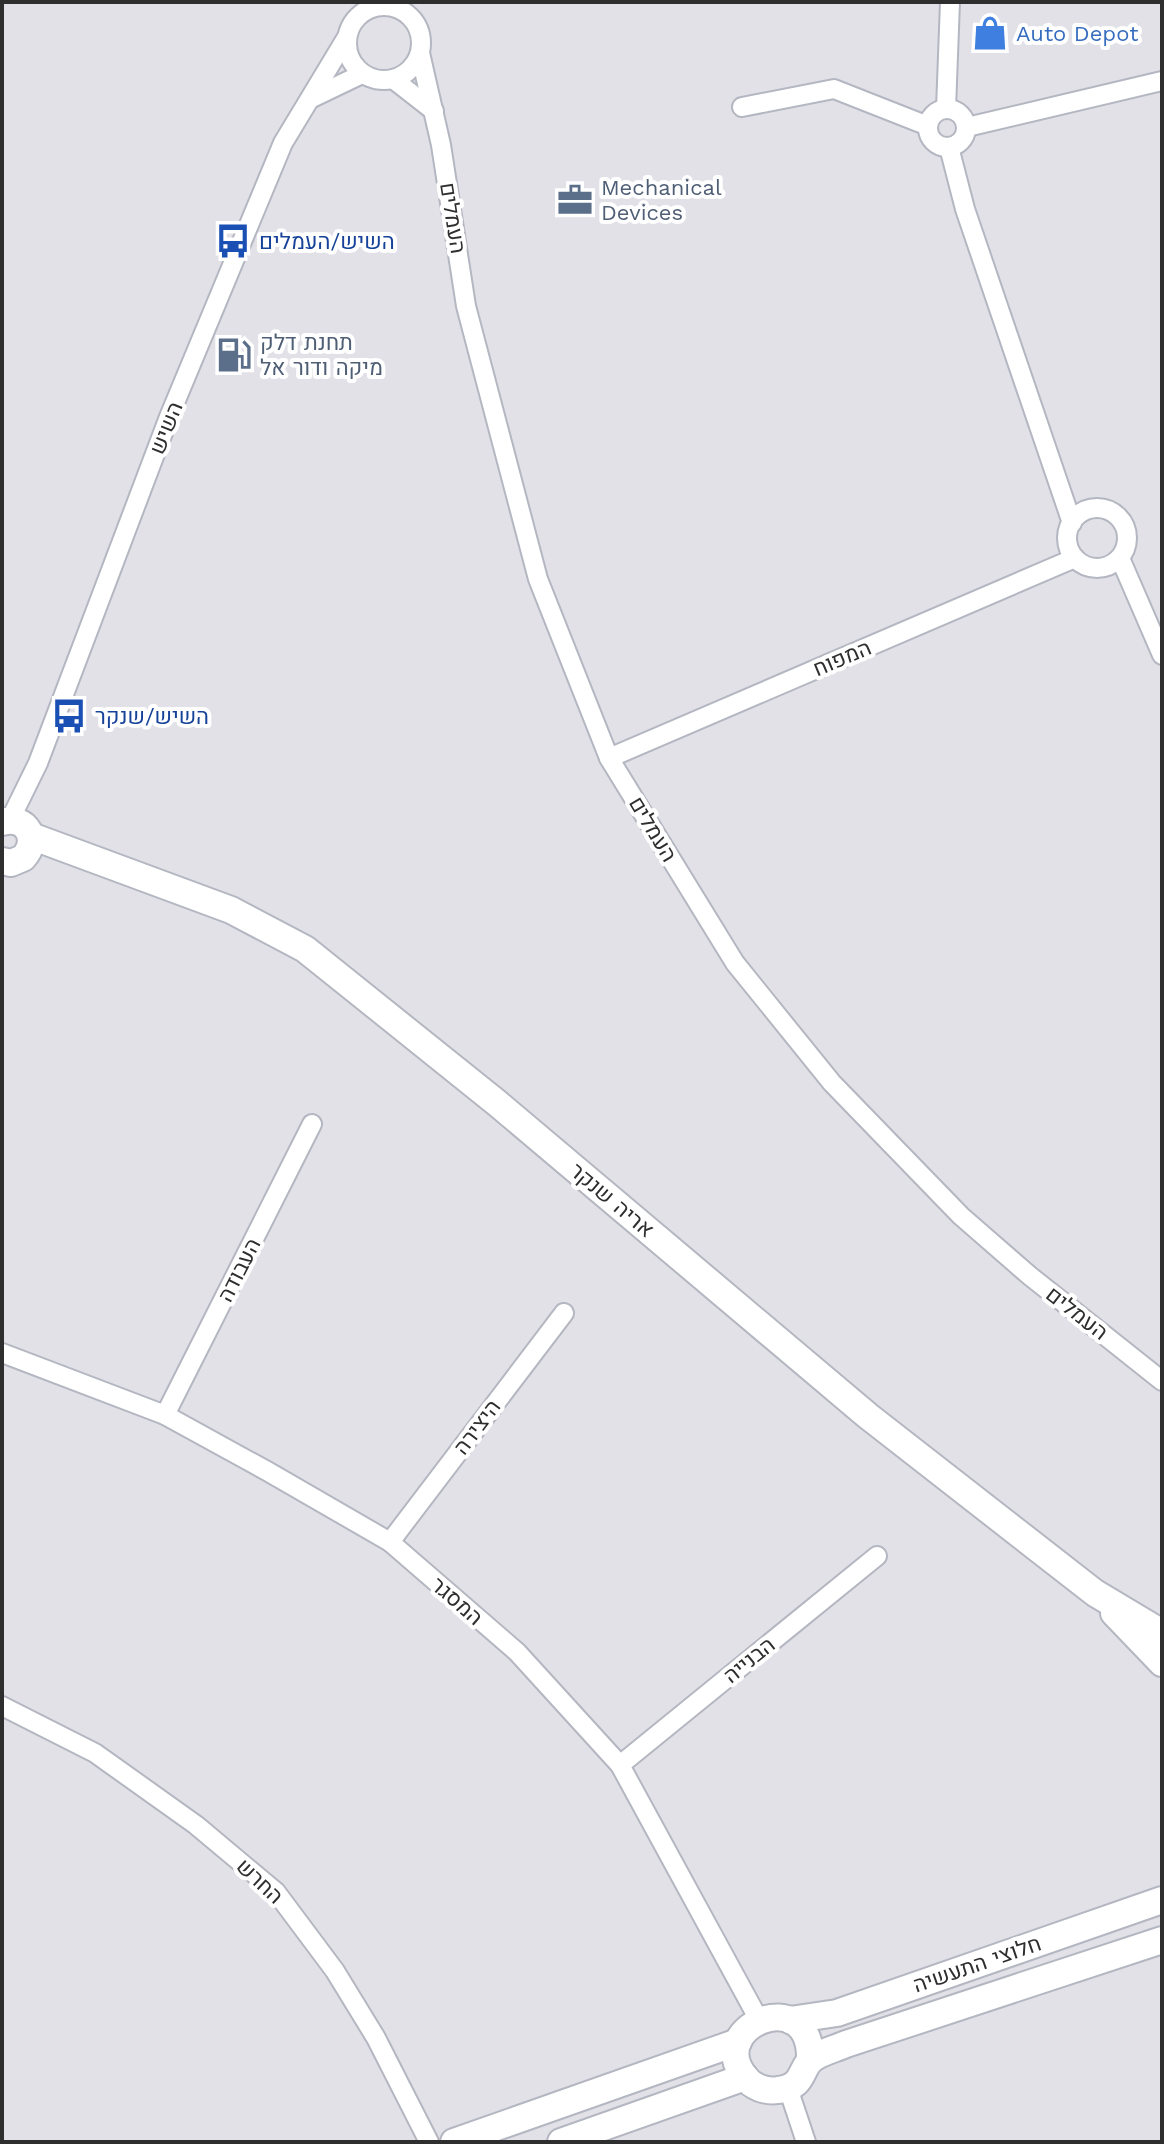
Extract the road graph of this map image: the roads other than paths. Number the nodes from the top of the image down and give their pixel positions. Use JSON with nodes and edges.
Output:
{"nodes":[{"id":1,"x":950,"y":2,"type":"edge"},
{"id":2,"x":396,"y":5,"type":"edge"},
{"id":3,"x":366,"y":7,"type":"edge"},
{"id":4,"x":347,"y":37,"type":"junction"},
{"id":5,"x":420,"y":53,"type":"junction"},
{"id":6,"x":362,"y":74,"type":"junction"},
{"id":7,"x":393,"y":79,"type":"junction"},
{"id":8,"x":1162,"y":81,"type":"edge"},
{"id":9,"x":310,"y":99,"type":"junction"},
{"id":10,"x":742,"y":107,"type":"dead end"},
{"id":11,"x":946,"y":109,"type":"junction"},
{"id":12,"x":434,"y":111,"type":"junction"},
{"id":13,"x":928,"y":126,"type":"junction"},
{"id":14,"x":967,"y":127,"type":"junction"},
{"id":15,"x":949,"y":147,"type":"junction"},
{"id":16,"x":1072,"y":523,"type":"junction"},
{"id":17,"x":1075,"y":558,"type":"junction"},
{"id":18,"x":1120,"y":558,"type":"junction"},
{"id":19,"x":1162,"y":655,"type":"edge"},
{"id":20,"x":609,"y":758,"type":"junction"},
{"id":21,"x":14,"y":845,"type":"edge"},
{"id":22,"x":312,"y":1124,"type":"dead end"},
{"id":23,"x":564,"y":1313,"type":"dead end"},
{"id":24,"x":2,"y":1353,"type":"edge"},
{"id":25,"x":1162,"y":1381,"type":"edge"},
{"id":26,"x":165,"y":1415,"type":"junction"},
{"id":27,"x":390,"y":1542,"type":"junction"},
{"id":28,"x":877,"y":1556,"type":"dead end"},
{"id":29,"x":1095,"y":1593,"type":"junction"},
{"id":30,"x":1162,"y":1633,"type":"edge"},
{"id":31,"x":1162,"y":1663,"type":"edge"},
{"id":32,"x":2,"y":1706,"type":"edge"},
{"id":33,"x":620,"y":1765,"type":"junction"},
{"id":34,"x":1162,"y":1900,"type":"edge"},
{"id":35,"x":1162,"y":1940,"type":"edge"},
{"id":36,"x":759,"y":2020,"type":"junction"},
{"id":37,"x":790,"y":2020,"type":"junction"},
{"id":38,"x":738,"y":2042,"type":"junction"},
{"id":39,"x":810,"y":2060,"type":"junction"},
{"id":40,"x":745,"y":2077,"type":"junction"},
{"id":41,"x":788,"y":2088,"type":"junction"},
{"id":42,"x":429,"y":2142,"type":"edge"},
{"id":43,"x":454,"y":2142,"type":"edge"},
{"id":44,"x":561,"y":2142,"type":"edge"},
{"id":45,"x":806,"y":2142,"type":"edge"}],
"edges":[{"from":1,"to":11,"type":"street"},
{"from":2,"to":3,"type":"street"},
{"from":2,"to":5,"type":"street"},
{"from":3,"to":4,"type":"street"},
{"from":4,"to":6,"type":"street"},
{"from":4,"to":9,"type":"street","name":"השיש"},
{"from":5,"to":7,"type":"street"},
{"from":5,"to":12,"type":"street","name":"העמלים"},
{"from":6,"to":7,"type":"street"},
{"from":6,"to":9,"type":"street"},
{"from":7,"to":12,"type":"street"},
{"from":8,"to":14,"type":"street"},
{"from":9,"to":21,"type":"street","name":"השיש"},
{"from":10,"to":13,"type":"street"},
{"from":11,"to":13,"type":"street"},
{"from":11,"to":14,"type":"street"},
{"from":12,"to":20,"type":"street","name":"העמלים"},
{"from":13,"to":15,"type":"street"},
{"from":14,"to":15,"type":"street"},
{"from":15,"to":16,"type":"street"},
{"from":16,"to":17,"type":"street"},
{"from":16,"to":18,"type":"street"},
{"from":17,"to":18,"type":"street"},
{"from":17,"to":20,"type":"street","name":"המפוח"},
{"from":18,"to":19,"type":"street"},
{"from":20,"to":25,"type":"street","name":"העמלים"},
{"from":21,"to":29,"type":"street","name":"אריה שנקר"},
{"from":22,"to":26,"type":"street","name":"העבודה"},
{"from":23,"to":27,"type":"street","name":"היצירה"},
{"from":24,"to":26,"type":"street","name":"המסגר"},
{"from":26,"to":27,"type":"street","name":"המסגר"},
{"from":27,"to":33,"type":"street","name":"המסגר"},
{"from":28,"to":33,"type":"street","name":"הבנייה"},
{"from":29,"to":30,"type":"street","name":"אריה שנקר"},
{"from":29,"to":31,"type":"street","name":"אריה שנקר"},
{"from":32,"to":42,"type":"street","name":"החרש"},
{"from":33,"to":36,"type":"street","name":"המסגר"},
{"from":34,"to":37,"type":"street","name":"חלוצי התעשיה"},
{"from":35,"to":39,"type":"street","name":"חלוצי התעשיה"},
{"from":36,"to":37,"type":"street","name":"חלוצי התעשיה"},
{"from":36,"to":38,"type":"street"},
{"from":37,"to":39,"type":"street"},
{"from":38,"to":40,"type":"street"},
{"from":38,"to":43,"type":"street"},
{"from":39,"to":41,"type":"street","name":"חלוצי התעשיה"},
{"from":40,"to":41,"type":"street"},
{"from":40,"to":44,"type":"street"},
{"from":41,"to":45,"type":"street"}]}
